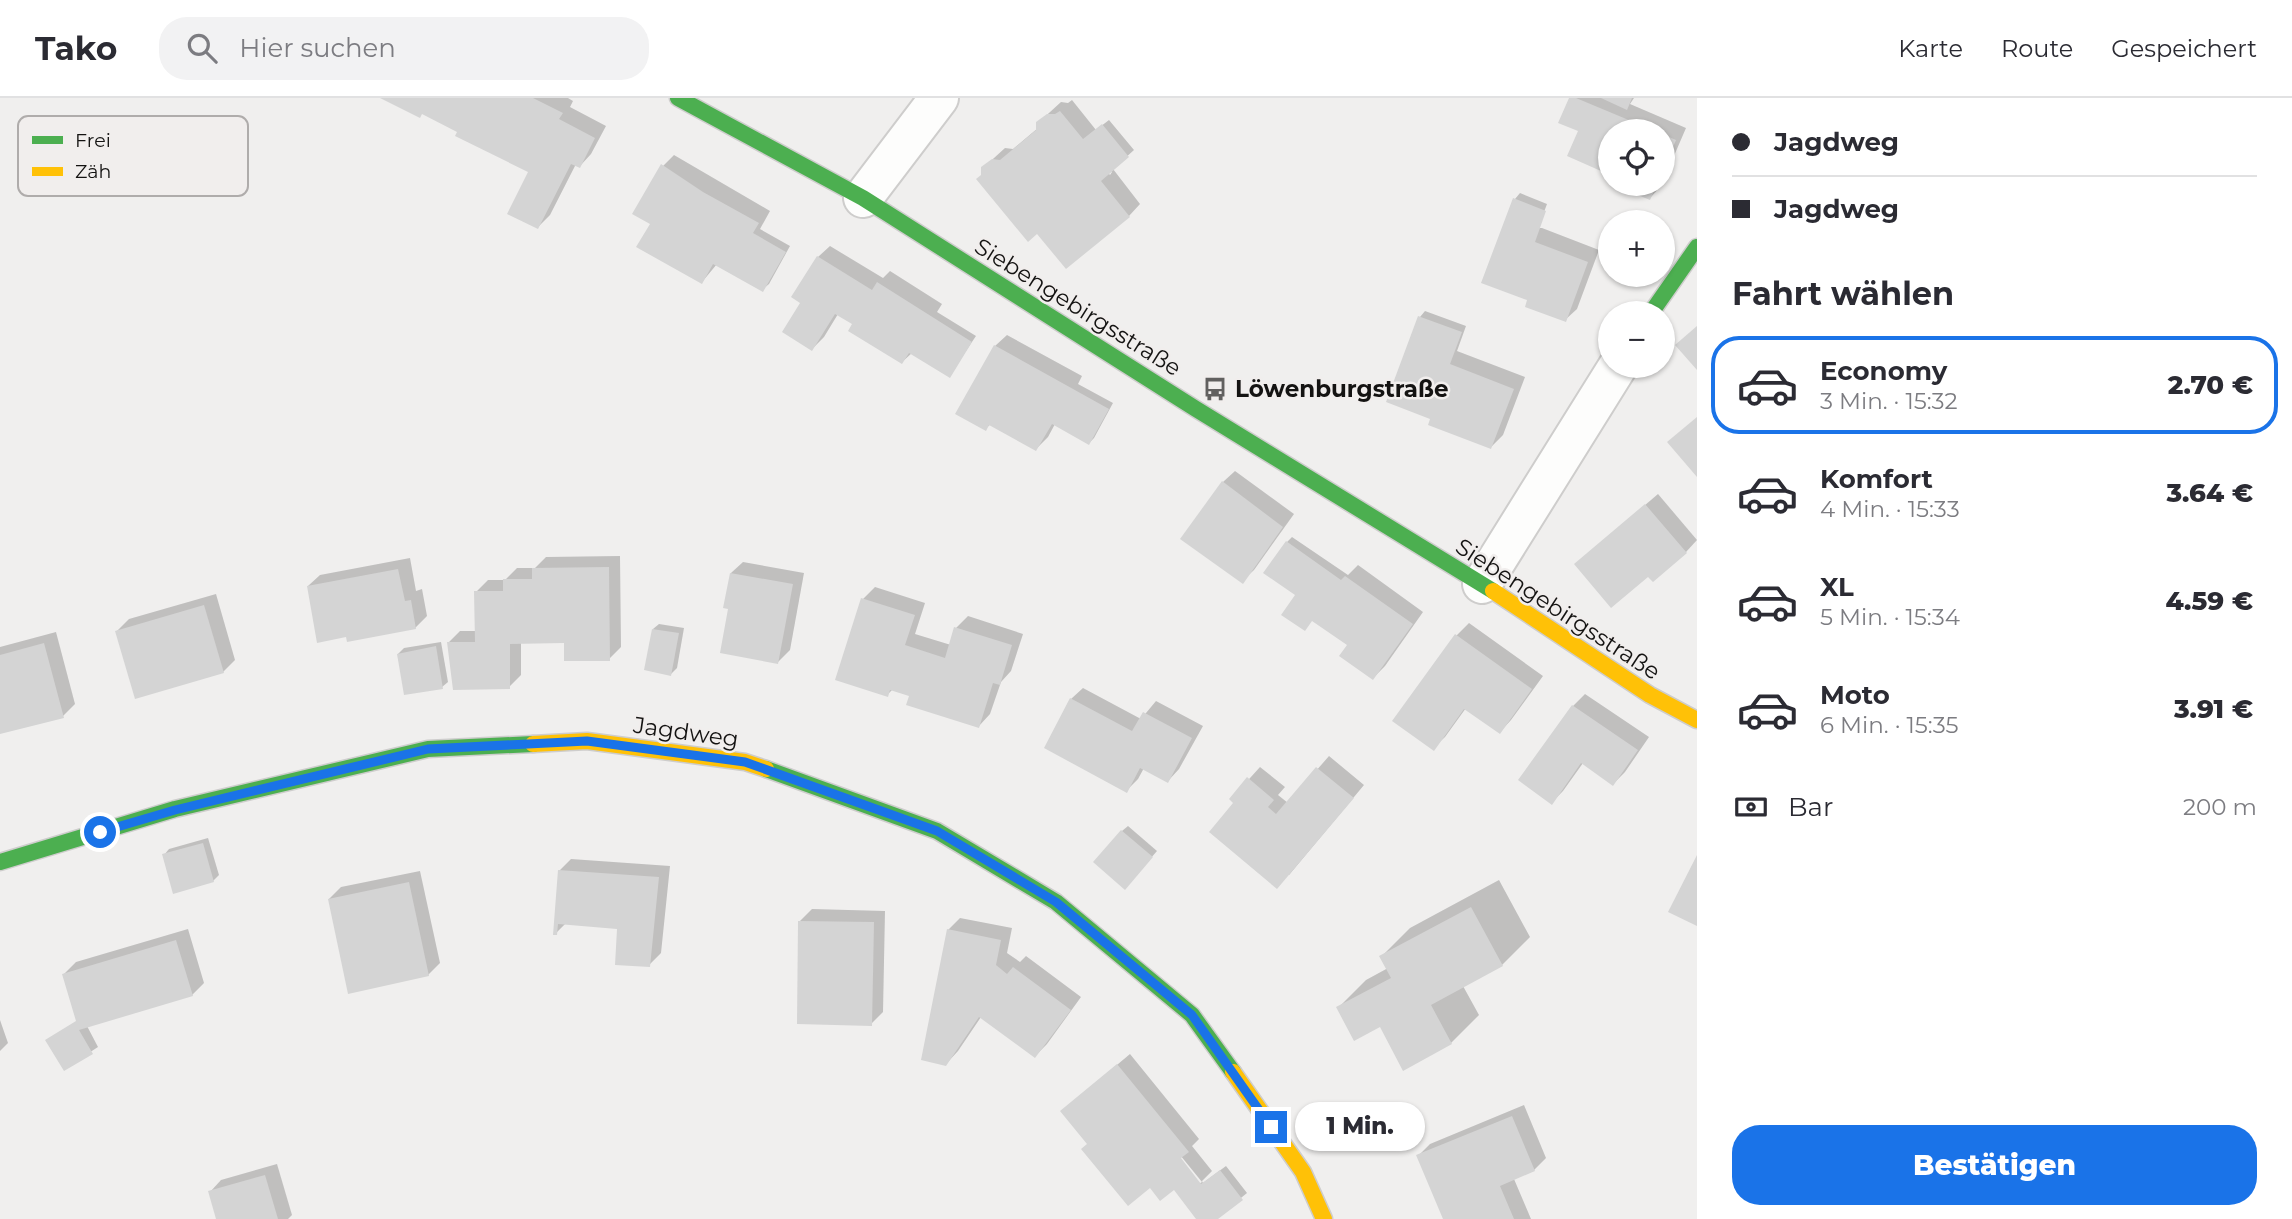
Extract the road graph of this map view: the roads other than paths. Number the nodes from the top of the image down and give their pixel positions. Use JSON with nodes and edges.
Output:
{"nodes":[{"id":1,"x":678,"y":98,"type":"edge"},
{"id":2,"x":939,"y":98,"type":"edge"},
{"id":3,"x":863,"y":198,"type":"junction"},
{"id":4,"x":1697,"y":247,"type":"edge"},
{"id":5,"x":1659,"y":301,"type":"edge"},
{"id":6,"x":1611,"y":378,"type":"edge"},
{"id":7,"x":1482,"y":584,"type":"junction"},
{"id":8,"x":1697,"y":720,"type":"edge"},
{"id":9,"x":0,"y":862,"type":"edge"},
{"id":10,"x":1324,"y":1219,"type":"edge"}],
"edges":[{"from":1,"to":3,"type":"street","name":"Siebengebirgsstraße"},
{"from":2,"to":3,"type":"street"},
{"from":3,"to":7,"type":"street","name":"Siebengebirgsstraße"},
{"from":4,"to":5,"type":"street"},
{"from":6,"to":7,"type":"street"},
{"from":7,"to":8,"type":"street","name":"Siebengebirgsstraße"},
{"from":9,"to":10,"type":"street","name":"Jagdweg"}]}
